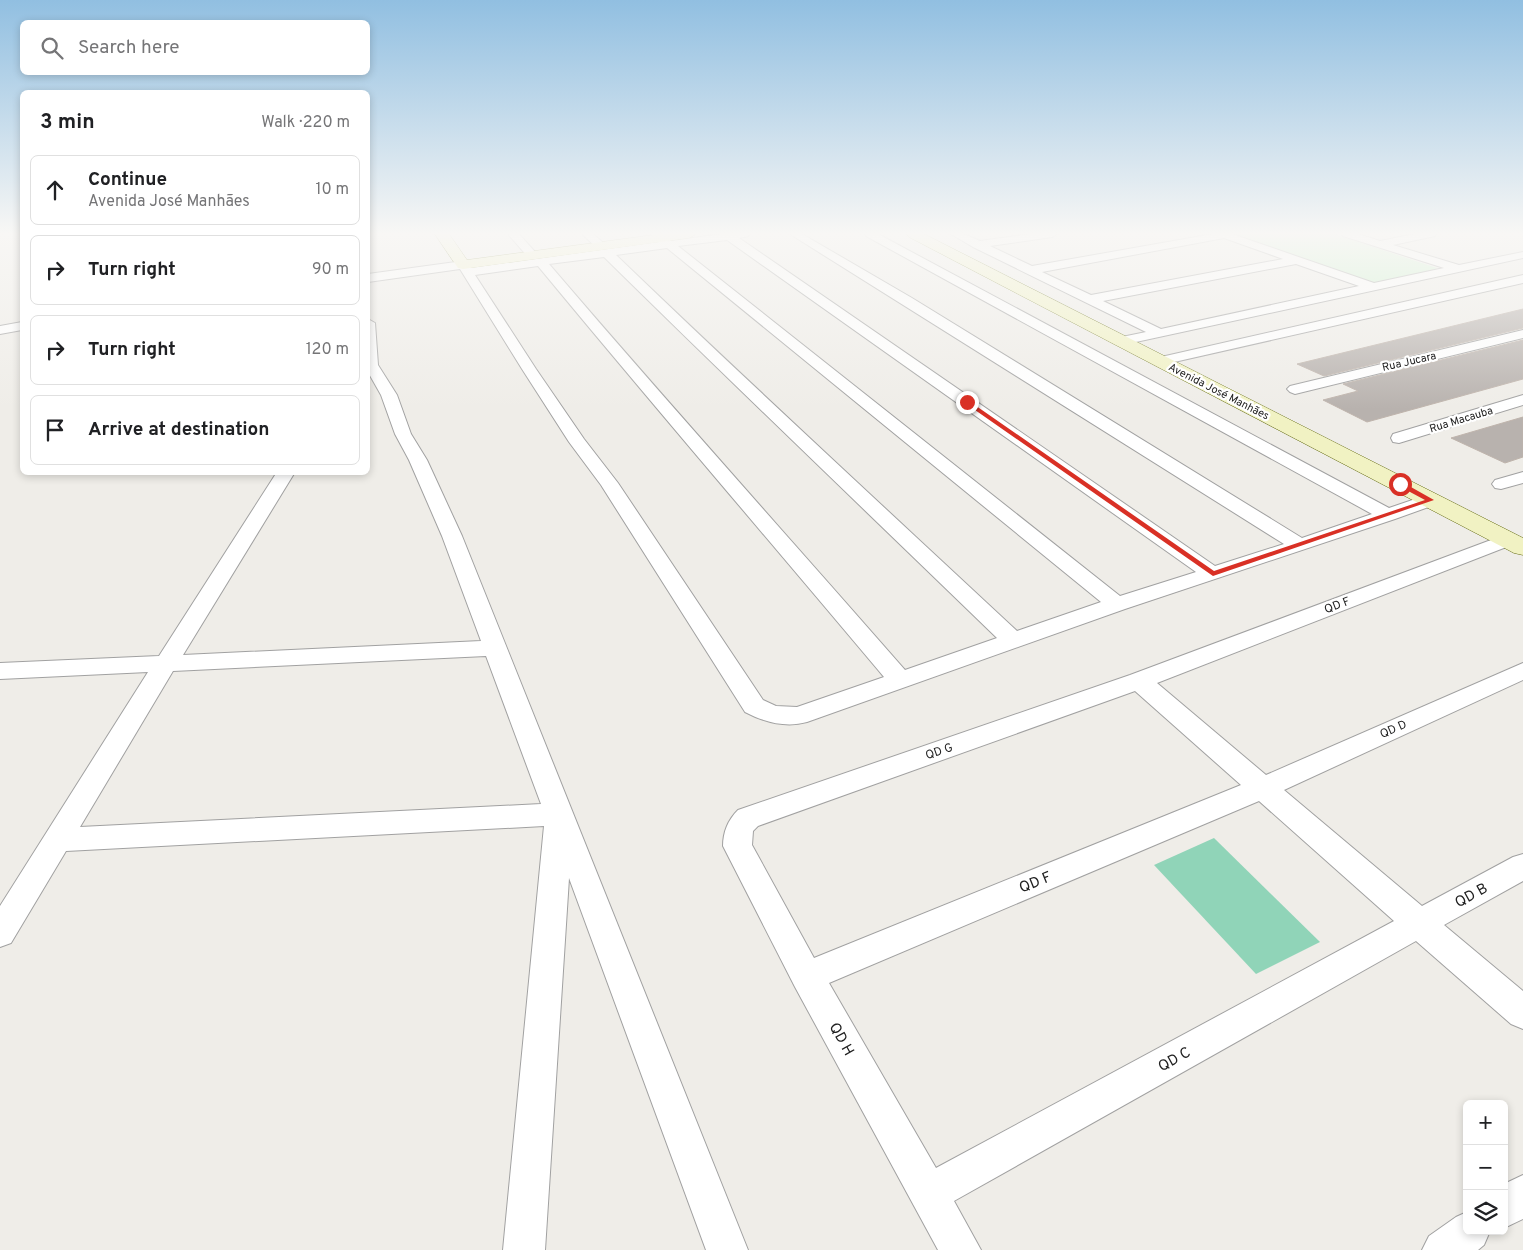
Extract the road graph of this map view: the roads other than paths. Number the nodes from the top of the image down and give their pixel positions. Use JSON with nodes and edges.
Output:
{"nodes":[{"id":1,"x":481,"y":292,"type":"edge"},
{"id":2,"x":564,"y":292,"type":"edge"},
{"id":3,"x":648,"y":292,"type":"edge"},
{"id":4,"x":728,"y":292,"type":"edge"},
{"id":5,"x":818,"y":292,"type":"edge"},
{"id":6,"x":893,"y":292,"type":"edge"},
{"id":7,"x":978,"y":292,"type":"edge"},
{"id":8,"x":1038,"y":292,"type":"edge"},
{"id":9,"x":1077,"y":292,"type":"edge"},
{"id":10,"x":1126,"y":292,"type":"edge"},
{"id":11,"x":1348,"y":292,"type":"edge"},
{"id":12,"x":1464,"y":292,"type":"edge"},
{"id":13,"x":1091,"y":299,"type":"junction"},
{"id":14,"x":20,"y":327,"type":"edge"},
{"id":15,"x":0,"y":330,"type":"edge"},
{"id":16,"x":1159,"y":333,"type":"junction"},
{"id":17,"x":1523,"y":334,"type":"edge"},
{"id":18,"x":1122,"y":341,"type":"junction"},
{"id":19,"x":370,"y":354,"type":"edge"},
{"id":20,"x":1161,"y":361,"type":"junction"},
{"id":21,"x":1295,"y":389,"type":"dead end"},
{"id":22,"x":1523,"y":400,"type":"edge"},
{"id":23,"x":1399,"y":438,"type":"dead end"},
{"id":24,"x":284,"y":475,"type":"edge"},
{"id":25,"x":1523,"y":477,"type":"edge"},
{"id":26,"x":1501,"y":484,"type":"dead end"},
{"id":27,"x":1430,"y":500,"type":"junction"},
{"id":28,"x":1388,"y":515,"type":"junction"},
{"id":29,"x":1515,"y":544,"type":"edge"},
{"id":30,"x":1300,"y":545,"type":"junction"},
{"id":31,"x":1213,"y":574,"type":"junction"},
{"id":32,"x":1117,"y":604,"type":"junction"},
{"id":33,"x":1014,"y":641,"type":"junction"},
{"id":34,"x":495,"y":648,"type":"junction"},
{"id":35,"x":166,"y":663,"type":"junction"},
{"id":36,"x":0,"y":671,"type":"edge"},
{"id":37,"x":1523,"y":671,"type":"edge"},
{"id":38,"x":899,"y":679,"type":"junction"},
{"id":39,"x":1139,"y":680,"type":"junction"},
{"id":40,"x":1262,"y":788,"type":"junction"},
{"id":41,"x":559,"y":814,"type":"junction"},
{"id":42,"x":741,"y":824,"type":"joint"},
{"id":43,"x":57,"y":840,"type":"junction"},
{"id":44,"x":1523,"y":866,"type":"edge"},
{"id":45,"x":1420,"y":924,"type":"junction"},
{"id":46,"x":0,"y":933,"type":"edge"},
{"id":47,"x":807,"y":976,"type":"junction"},
{"id":48,"x":1523,"y":1014,"type":"edge"},
{"id":49,"x":928,"y":1194,"type":"junction"},
{"id":50,"x":1523,"y":1195,"type":"edge"},
{"id":51,"x":1508,"y":1205,"type":"edge"},
{"id":52,"x":1464,"y":1235,"type":"edge"},
{"id":53,"x":524,"y":1250,"type":"edge"},
{"id":54,"x":728,"y":1250,"type":"edge"},
{"id":55,"x":960,"y":1250,"type":"edge"},
{"id":56,"x":1443,"y":1250,"type":"edge"}],
"edges":[{"from":1,"to":38,"type":"street"},
{"from":2,"to":38,"type":"street"},
{"from":3,"to":33,"type":"street"},
{"from":4,"to":32,"type":"street"},
{"from":5,"to":31,"type":"street"},
{"from":6,"to":30,"type":"street"},
{"from":7,"to":28,"type":"street"},
{"from":8,"to":18,"type":"street","name":"Avenida José Manhães"},
{"from":9,"to":13,"type":"street"},
{"from":10,"to":13,"type":"street"},
{"from":11,"to":16,"type":"street"},
{"from":12,"to":20,"type":"street"},
{"from":13,"to":16,"type":"street"},
{"from":14,"to":15,"type":"street"},
{"from":16,"to":18,"type":"street"},
{"from":17,"to":21,"type":"street","name":"Rua Jucara"},
{"from":18,"to":20,"type":"street","name":"Avenida José Manhães"},
{"from":19,"to":34,"type":"street"},
{"from":20,"to":27,"type":"street","name":"Avenida José Manhães"},
{"from":22,"to":23,"type":"street","name":"Rua Macauba"},
{"from":24,"to":35,"type":"street"},
{"from":25,"to":26,"type":"street"},
{"from":27,"to":28,"type":"street"},
{"from":27,"to":29,"type":"street","name":"Avenida José Manhães"},
{"from":28,"to":30,"type":"street"},
{"from":29,"to":39,"type":"street","name":"QD F"},
{"from":30,"to":31,"type":"street"},
{"from":31,"to":32,"type":"street"},
{"from":32,"to":33,"type":"street"},
{"from":33,"to":38,"type":"street"},
{"from":34,"to":35,"type":"street"},
{"from":34,"to":41,"type":"street"},
{"from":35,"to":36,"type":"street"},
{"from":35,"to":43,"type":"street"},
{"from":37,"to":40,"type":"street","name":"QD D"},
{"from":39,"to":40,"type":"street"},
{"from":39,"to":42,"type":"street","name":"QD G"},
{"from":40,"to":45,"type":"street"},
{"from":40,"to":47,"type":"street","name":"QD F"},
{"from":41,"to":43,"type":"street"},
{"from":41,"to":53,"type":"street"},
{"from":41,"to":54,"type":"street"},
{"from":42,"to":47,"type":"street","name":"QD H"},
{"from":43,"to":46,"type":"street"},
{"from":44,"to":45,"type":"street","name":"QD B"},
{"from":45,"to":48,"type":"street"},
{"from":45,"to":49,"type":"street","name":"QD C"},
{"from":47,"to":49,"type":"street","name":"QD H"},
{"from":49,"to":55,"type":"street","name":"QD H"},
{"from":50,"to":51,"type":"street"},
{"from":52,"to":56,"type":"street"}]}
